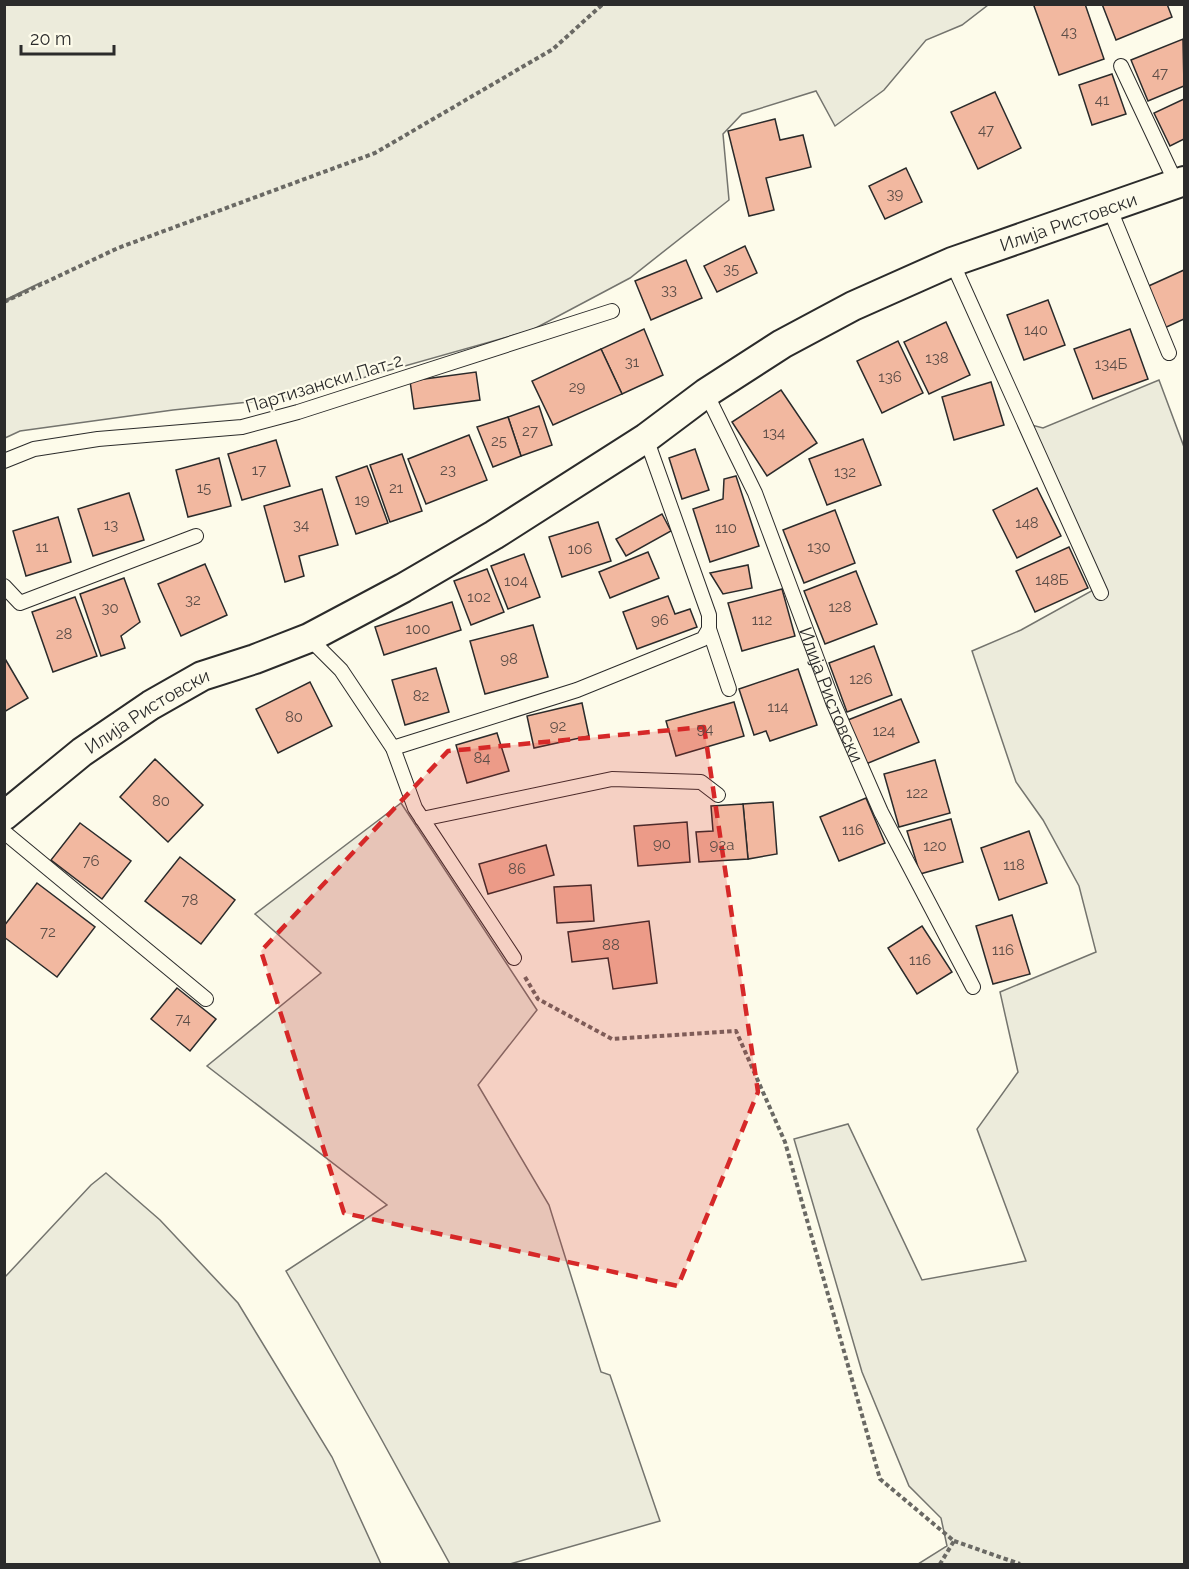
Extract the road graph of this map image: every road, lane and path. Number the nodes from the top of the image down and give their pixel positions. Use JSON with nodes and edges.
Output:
{"nodes":[{"id":1,"x":603,"y":4,"type":"edge"},
{"id":2,"x":1121,"y":66,"type":"dead end"},
{"id":3,"x":1180,"y":182,"type":"edge"},
{"id":4,"x":1109,"y":207,"type":"junction"},
{"id":5,"x":952,"y":262,"type":"junction"},
{"id":6,"x":4,"y":302,"type":"edge"},
{"id":7,"x":612,"y":311,"type":"dead end"},
{"id":8,"x":1169,"y":354,"type":"dead end"},
{"id":9,"x":706,"y":393,"type":"junction"},
{"id":10,"x":646,"y":438,"type":"junction"},
{"id":11,"x":4,"y":461,"type":"edge"},
{"id":12,"x":196,"y":536,"type":"dead end"},
{"id":13,"x":4,"y":586,"type":"edge"},
{"id":14,"x":1101,"y":593,"type":"dead end"},
{"id":15,"x":709,"y":629,"type":"junction"},
{"id":16,"x":309,"y":638,"type":"junction"},
{"id":17,"x":729,"y":689,"type":"dead end"},
{"id":18,"x":393,"y":748,"type":"junction"},
{"id":19,"x":718,"y":795,"type":"dead end"},
{"id":20,"x":4,"y":816,"type":"edge"},
{"id":21,"x":422,"y":819,"type":"junction"},
{"id":22,"x":4,"y":832,"type":"edge"},
{"id":23,"x":514,"y":958,"type":"joint"},
{"id":24,"x":973,"y":987,"type":"dead end"},
{"id":25,"x":206,"y":999,"type":"dead end"},
{"id":26,"x":954,"y":1541,"type":"junction"},
{"id":27,"x":939,"y":1564,"type":"edge"},
{"id":28,"x":1020,"y":1564,"type":"edge"}],
"edges":[{"from":1,"to":6,"type":"path"},
{"from":2,"to":3,"type":"lane"},
{"from":3,"to":4,"type":"street","name":"Илија Ристовски"},
{"from":4,"to":5,"type":"street","name":"Илија Ристовски"},
{"from":4,"to":8,"type":"lane"},
{"from":5,"to":9,"type":"street","name":"Илија Ристовски"},
{"from":5,"to":14,"type":"lane"},
{"from":7,"to":11,"type":"lane","name":"Партизански Пат-2"},
{"from":9,"to":10,"type":"street","name":"Илија Ристовски"},
{"from":9,"to":24,"type":"lane","name":"Илија Ристовски"},
{"from":10,"to":15,"type":"lane"},
{"from":10,"to":16,"type":"street","name":"Илија Ристовски"},
{"from":12,"to":13,"type":"lane"},
{"from":15,"to":17,"type":"lane"},
{"from":15,"to":18,"type":"lane"},
{"from":16,"to":18,"type":"lane"},
{"from":16,"to":20,"type":"street","name":"Илија Ристовски"},
{"from":18,"to":21,"type":"lane"},
{"from":19,"to":21,"type":"lane"},
{"from":21,"to":23,"type":"lane"},
{"from":22,"to":25,"type":"lane"},
{"from":23,"to":26,"type":"path"},
{"from":26,"to":27,"type":"path"},
{"from":26,"to":28,"type":"path"}]}
